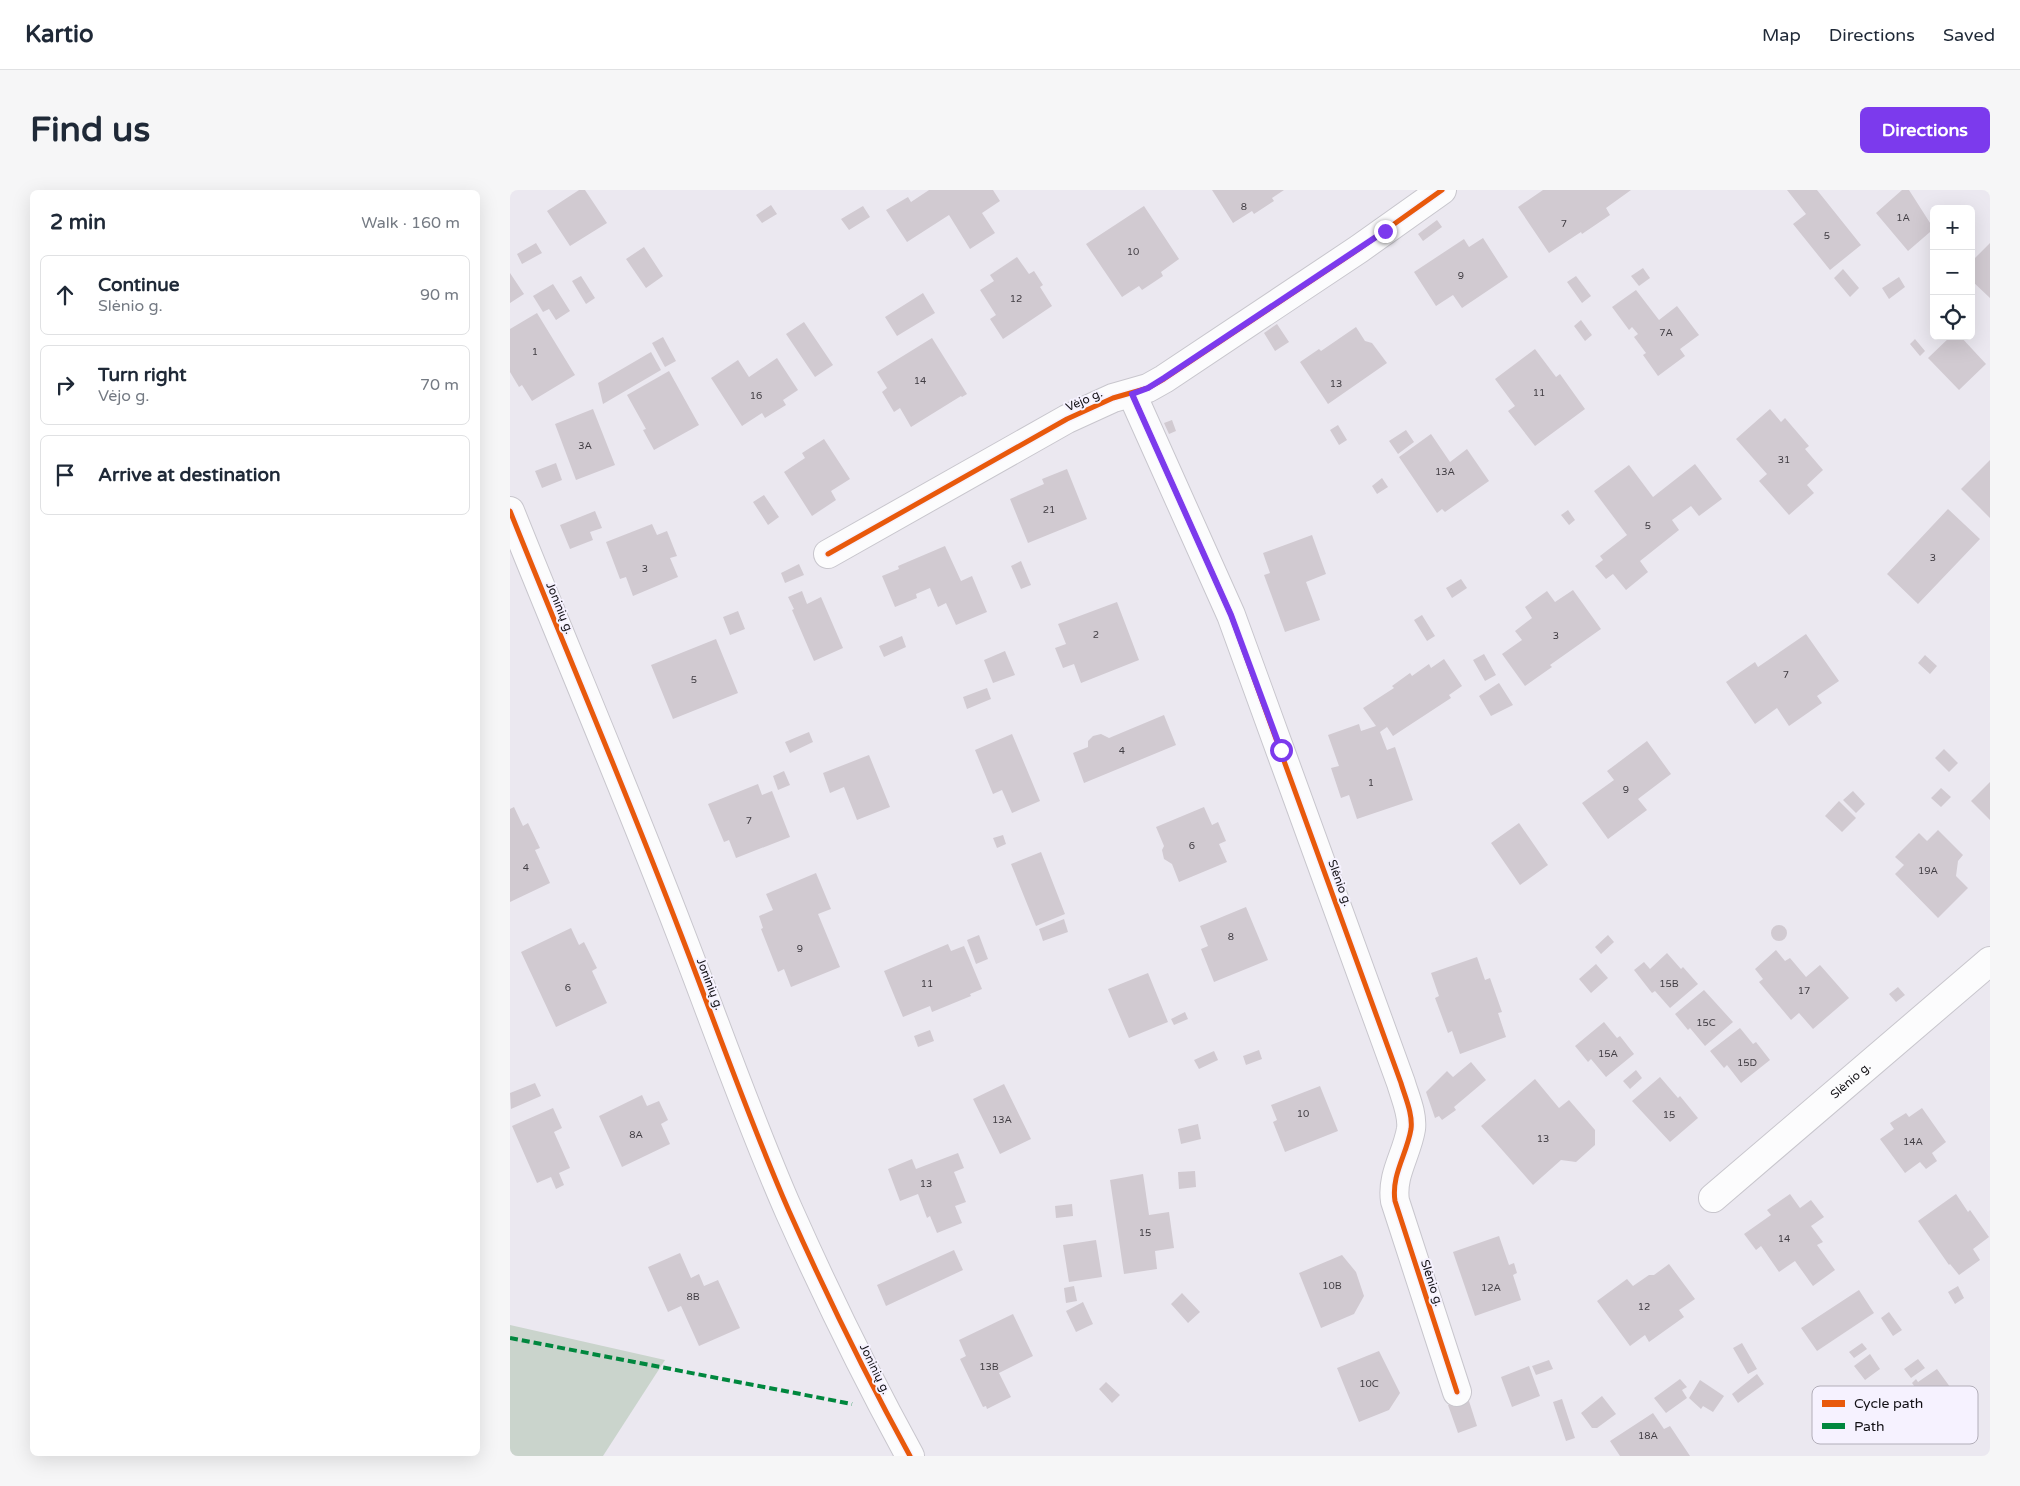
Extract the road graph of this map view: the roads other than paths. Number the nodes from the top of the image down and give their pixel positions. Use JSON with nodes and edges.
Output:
{"nodes":[{"id":1,"x":1442,"y":190,"type":"edge"},
{"id":2,"x":1132,"y":394,"type":"junction"},
{"id":3,"x":510,"y":510,"type":"edge"},
{"id":4,"x":828,"y":554,"type":"dead end"},
{"id":5,"x":1990,"y":962,"type":"edge"},
{"id":6,"x":1713,"y":1198,"type":"dead end"},
{"id":7,"x":1457,"y":1392,"type":"dead end"},
{"id":8,"x":910,"y":1456,"type":"edge"}],
"edges":[{"from":1,"to":2,"type":"street","name":"Vėjo g."},
{"from":2,"to":4,"type":"street","name":"Vėjo g."},
{"from":2,"to":7,"type":"street","name":"Slėnio g."},
{"from":3,"to":8,"type":"street","name":"Joninių g."},
{"from":5,"to":6,"type":"street","name":"Slėnio g."}]}
